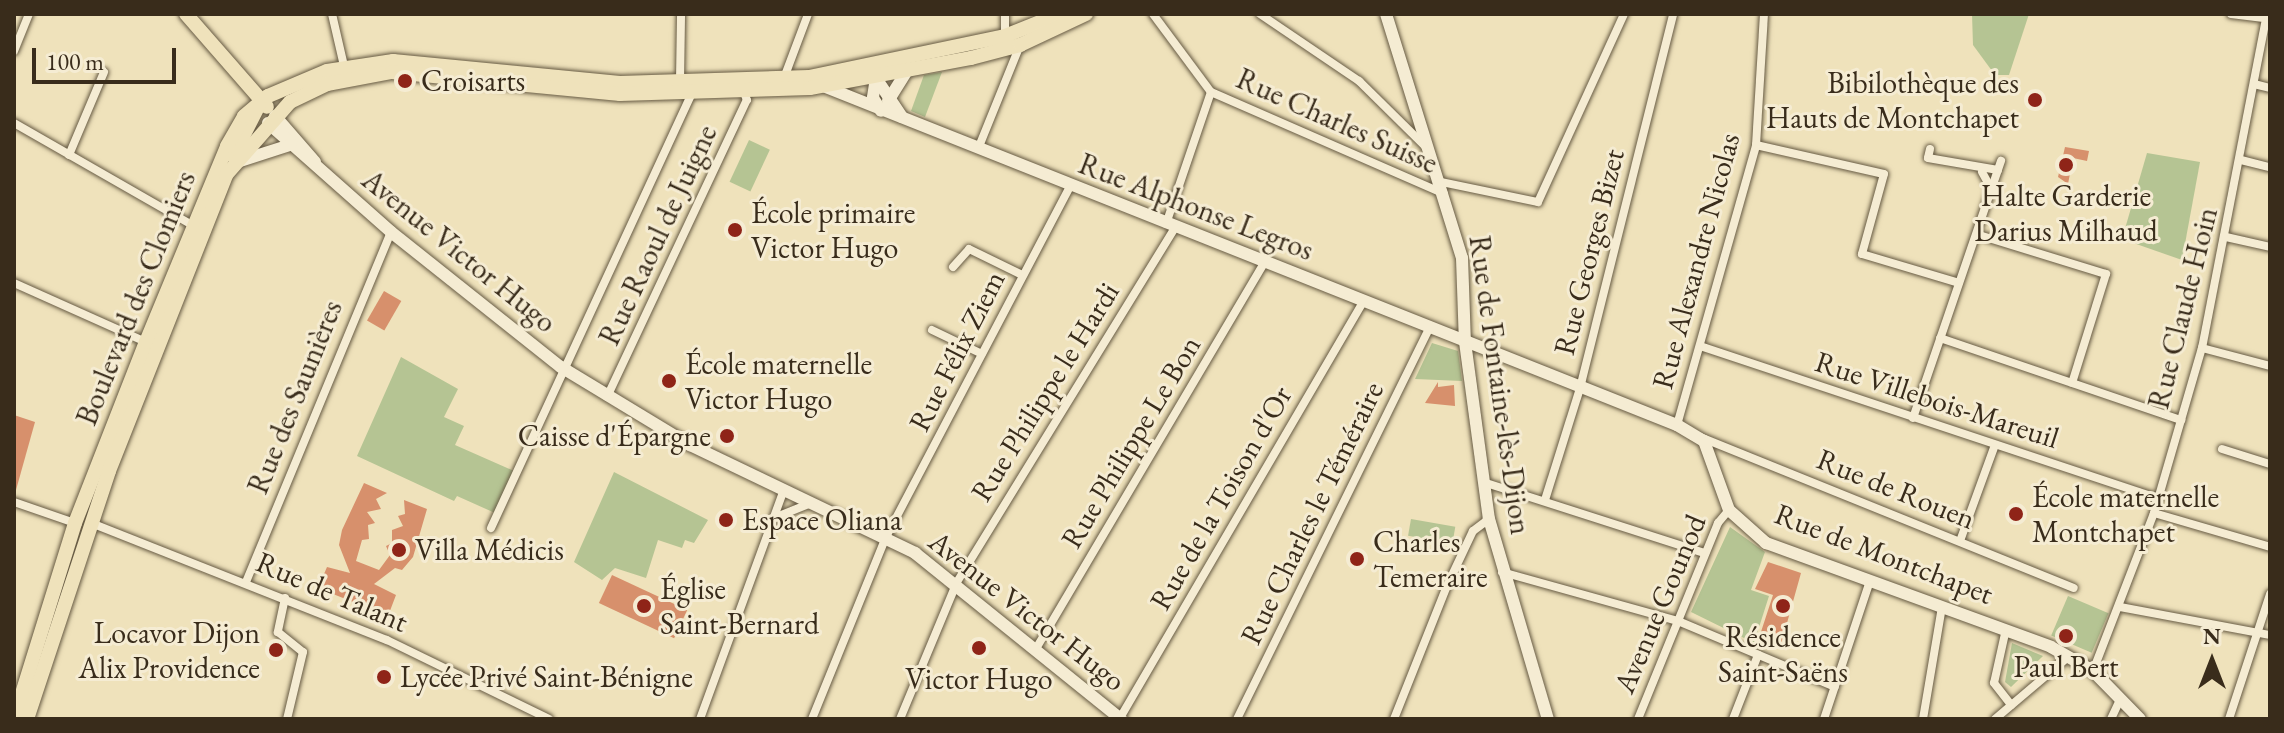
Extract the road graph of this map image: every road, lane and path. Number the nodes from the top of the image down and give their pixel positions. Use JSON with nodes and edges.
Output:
{"nodes":[{"id":1,"x":29,"y":14,"type":"edge"},
{"id":2,"x":186,"y":14,"type":"edge"},
{"id":3,"x":332,"y":14,"type":"edge"},
{"id":4,"x":681,"y":14,"type":"edge"},
{"id":5,"x":808,"y":14,"type":"edge"},
{"id":6,"x":1005,"y":14,"type":"edge"},
{"id":7,"x":1060,"y":14,"type":"edge"},
{"id":8,"x":1086,"y":14,"type":"edge"},
{"id":9,"x":1153,"y":14,"type":"edge"},
{"id":10,"x":1260,"y":14,"type":"edge"},
{"id":11,"x":1386,"y":14,"type":"edge"},
{"id":12,"x":1624,"y":14,"type":"edge"},
{"id":13,"x":1673,"y":14,"type":"edge"},
{"id":14,"x":1764,"y":14,"type":"edge"},
{"id":15,"x":2231,"y":14,"type":"edge"},
{"id":16,"x":2266,"y":16,"type":"edge"},
{"id":17,"x":1005,"y":36,"type":"junction"},
{"id":18,"x":967,"y":45,"type":"junction"},
{"id":19,"x":1020,"y":45,"type":"junction"},
{"id":20,"x":14,"y":51,"type":"edge"},
{"id":21,"x":344,"y":66,"type":"junction"},
{"id":22,"x":849,"y":70,"type":"junction"},
{"id":23,"x":907,"y":71,"type":"junction"},
{"id":24,"x":104,"y":72,"type":"dead end"},
{"id":25,"x":876,"y":78,"type":"junction"},
{"id":26,"x":784,"y":79,"type":"junction"},
{"id":27,"x":680,"y":81,"type":"junction"},
{"id":28,"x":2254,"y":84,"type":"junction"},
{"id":29,"x":823,"y":86,"type":"junction"},
{"id":30,"x":2270,"y":88,"type":"edge"},
{"id":31,"x":743,"y":90,"type":"junction"},
{"id":32,"x":692,"y":92,"type":"junction"},
{"id":33,"x":1211,"y":92,"type":"junction"},
{"id":34,"x":885,"y":106,"type":"junction"},
{"id":35,"x":265,"y":112,"type":"junction"},
{"id":36,"x":14,"y":123,"type":"edge"},
{"id":37,"x":290,"y":145,"type":"junction"},
{"id":38,"x":1756,"y":145,"type":"junction"},
{"id":39,"x":978,"y":149,"type":"junction"},
{"id":40,"x":1930,"y":149,"type":"dead end"},
{"id":41,"x":1433,"y":151,"type":"junction"},
{"id":42,"x":69,"y":155,"type":"junction"},
{"id":43,"x":2241,"y":160,"type":"junction"},
{"id":44,"x":2270,"y":167,"type":"edge"},
{"id":45,"x":230,"y":169,"type":"junction"},
{"id":46,"x":1982,"y":172,"type":"junction"},
{"id":47,"x":325,"y":174,"type":"junction"},
{"id":48,"x":1070,"y":186,"type":"junction"},
{"id":49,"x":1443,"y":188,"type":"junction"},
{"id":50,"x":1992,"y":190,"type":"junction"},
{"id":51,"x":194,"y":226,"type":"junction"},
{"id":52,"x":1171,"y":226,"type":"junction"},
{"id":53,"x":391,"y":232,"type":"junction"},
{"id":54,"x":1979,"y":235,"type":"junction"},
{"id":55,"x":2226,"y":237,"type":"junction"},
{"id":56,"x":2270,"y":247,"type":"edge"},
{"id":57,"x":1265,"y":261,"type":"junction"},
{"id":58,"x":953,"y":267,"type":"dead end"},
{"id":59,"x":1022,"y":275,"type":"junction"},
{"id":60,"x":14,"y":283,"type":"edge"},
{"id":61,"x":1959,"y":283,"type":"junction"},
{"id":62,"x":1363,"y":302,"type":"junction"},
{"id":63,"x":1429,"y":328,"type":"junction"},
{"id":64,"x":932,"y":330,"type":"dead end"},
{"id":65,"x":1940,"y":338,"type":"junction"},
{"id":66,"x":146,"y":342,"type":"junction"},
{"id":67,"x":1465,"y":342,"type":"junction"},
{"id":68,"x":1700,"y":346,"type":"junction"},
{"id":69,"x":2202,"y":348,"type":"junction"},
{"id":70,"x":982,"y":354,"type":"junction"},
{"id":71,"x":2270,"y":366,"type":"edge"},
{"id":72,"x":561,"y":367,"type":"junction"},
{"id":73,"x":1582,"y":383,"type":"junction"},
{"id":74,"x":2072,"y":383,"type":"junction"},
{"id":75,"x":607,"y":398,"type":"junction"},
{"id":76,"x":1913,"y":418,"type":"junction"},
{"id":77,"x":2181,"y":420,"type":"junction"},
{"id":78,"x":1677,"y":425,"type":"junction"},
{"id":79,"x":1700,"y":437,"type":"junction"},
{"id":80,"x":1995,"y":445,"type":"junction"},
{"id":81,"x":2222,"y":449,"type":"dead end"},
{"id":82,"x":2270,"y":464,"type":"edge"},
{"id":83,"x":1483,"y":482,"type":"junction"},
{"id":84,"x":784,"y":490,"type":"junction"},
{"id":85,"x":2159,"y":499,"type":"junction"},
{"id":86,"x":1545,"y":500,"type":"junction"},
{"id":87,"x":14,"y":502,"type":"edge"},
{"id":88,"x":812,"y":503,"type":"junction"},
{"id":89,"x":1729,"y":510,"type":"junction"},
{"id":90,"x":2154,"y":513,"type":"junction"},
{"id":91,"x":774,"y":518,"type":"junction"},
{"id":92,"x":1489,"y":519,"type":"junction"},
{"id":93,"x":75,"y":523,"type":"junction"},
{"id":94,"x":91,"y":523,"type":"junction"},
{"id":95,"x":491,"y":528,"type":"dead end"},
{"id":96,"x":886,"y":537,"type":"junction"},
{"id":97,"x":1960,"y":541,"type":"junction"},
{"id":98,"x":2270,"y":547,"type":"edge"},
{"id":99,"x":1704,"y":553,"type":"junction"},
{"id":100,"x":1501,"y":572,"type":"junction"},
{"id":101,"x":1870,"y":581,"type":"junction"},
{"id":102,"x":246,"y":582,"type":"junction"},
{"id":103,"x":957,"y":582,"type":"junction"},
{"id":104,"x":2074,"y":588,"type":"dead end"},
{"id":105,"x":2270,"y":594,"type":"edge"},
{"id":106,"x":285,"y":598,"type":"junction"},
{"id":107,"x":1942,"y":607,"type":"junction"},
{"id":108,"x":2120,"y":607,"type":"junction"},
{"id":109,"x":1678,"y":621,"type":"junction"},
{"id":110,"x":2006,"y":627,"type":"junction"},
{"id":111,"x":2257,"y":633,"type":"junction"},
{"id":112,"x":2270,"y":635,"type":"edge"},
{"id":113,"x":1037,"y":647,"type":"junction"},
{"id":114,"x":1758,"y":655,"type":"junction"},
{"id":115,"x":2068,"y":657,"type":"junction"},
{"id":116,"x":2093,"y":671,"type":"junction"},
{"id":117,"x":1835,"y":687,"type":"junction"},
{"id":118,"x":2121,"y":697,"type":"junction"},
{"id":119,"x":2011,"y":705,"type":"junction"},
{"id":120,"x":287,"y":718,"type":"edge"},
{"id":121,"x":1120,"y":718,"type":"edge"},
{"id":122,"x":14,"y":719,"type":"edge"},
{"id":123,"x":27,"y":719,"type":"edge"},
{"id":124,"x":549,"y":719,"type":"edge"},
{"id":125,"x":700,"y":719,"type":"edge"},
{"id":126,"x":812,"y":719,"type":"edge"},
{"id":127,"x":900,"y":719,"type":"edge"},
{"id":128,"x":1237,"y":719,"type":"edge"},
{"id":129,"x":1394,"y":719,"type":"edge"},
{"id":130,"x":1548,"y":719,"type":"edge"},
{"id":131,"x":1638,"y":719,"type":"edge"},
{"id":132,"x":1733,"y":719,"type":"edge"},
{"id":133,"x":1824,"y":719,"type":"edge"},
{"id":134,"x":1923,"y":719,"type":"edge"},
{"id":135,"x":1995,"y":719,"type":"edge"},
{"id":136,"x":2111,"y":719,"type":"edge"},
{"id":137,"x":2140,"y":719,"type":"edge"},
{"id":138,"x":2229,"y":719,"type":"edge"}],
"edges":[{"from":1,"to":20,"type":"street"},
{"from":2,"to":35,"type":"main road","name":"Avenue Victor Hugo"},
{"from":3,"to":21,"type":"street"},
{"from":4,"to":27,"type":"street"},
{"from":5,"to":26,"type":"street"},
{"from":6,"to":17,"type":"street"},
{"from":7,"to":17,"type":"main road"},
{"from":8,"to":19,"type":"main road"},
{"from":9,"to":33,"type":"street","name":"Rue Charles Suisse"},
{"from":10,"to":41,"type":"street"},
{"from":11,"to":41,"type":"street","name":"Rue de Fontaine-lès-Dijon"},
{"from":12,"to":49,"type":"street","name":"Rue Charles Suisse"},
{"from":13,"to":73,"type":"street","name":"Rue Georges Bizet"},
{"from":14,"to":38,"type":"street","name":"Rue Alexandre Nicolas"},
{"from":15,"to":16,"type":"street"},
{"from":16,"to":28,"type":"street","name":"Rue Claude Hoin"},
{"from":17,"to":18,"type":"main road"},
{"from":18,"to":22,"type":"main road"},
{"from":18,"to":25,"type":"main road"},
{"from":19,"to":23,"type":"main road"},
{"from":19,"to":39,"type":"street"},
{"from":21,"to":27,"type":"main road"},
{"from":21,"to":35,"type":"main road"},
{"from":22,"to":25,"type":"main road"},
{"from":22,"to":26,"type":"main road"},
{"from":23,"to":25,"type":"main road"},
{"from":23,"to":34,"type":"street"},
{"from":24,"to":42,"type":"street"},
{"from":25,"to":29,"type":"main road"},
{"from":25,"to":34,"type":"street","name":"Rue Alphonse Legros"},
{"from":26,"to":27,"type":"main road"},
{"from":28,"to":30,"type":"street"},
{"from":28,"to":43,"type":"street","name":"Rue Claude Hoin"},
{"from":29,"to":31,"type":"main road"},
{"from":29,"to":34,"type":"street","name":"Rue Alphonse Legros"},
{"from":31,"to":32,"type":"main road"},
{"from":31,"to":75,"type":"street","name":"Rue Raoul de Juigne"},
{"from":32,"to":35,"type":"main road"},
{"from":32,"to":72,"type":"street"},
{"from":33,"to":49,"type":"street","name":"Rue Charles Suisse"},
{"from":33,"to":52,"type":"street","name":"Rue Philippe le Hardi"},
{"from":34,"to":39,"type":"street","name":"Rue Alphonse Legros"},
{"from":35,"to":37,"type":"street","name":"Avenue Victor Hugo"},
{"from":35,"to":45,"type":"main road","name":"Boulevard des Clomiers"},
{"from":35,"to":47,"type":"street","name":"Avenue Victor Hugo"},
{"from":35,"to":51,"type":"main road","name":"Boulevard des Clomiers"},
{"from":36,"to":42,"type":"street"},
{"from":37,"to":45,"type":"street"},
{"from":37,"to":47,"type":"street","name":"Avenue Victor Hugo"},
{"from":38,"to":61,"type":"street"},
{"from":38,"to":68,"type":"street","name":"Rue Alexandre Nicolas"},
{"from":39,"to":48,"type":"street","name":"Rue Alphonse Legros"},
{"from":40,"to":46,"type":"street"},
{"from":41,"to":49,"type":"street","name":"Rue de Fontaine-lès-Dijon"},
{"from":42,"to":51,"type":"street"},
{"from":43,"to":44,"type":"street"},
{"from":43,"to":55,"type":"street","name":"Rue Claude Hoin"},
{"from":45,"to":94,"type":"main road","name":"Boulevard des Clomiers"},
{"from":46,"to":50,"type":"street"},
{"from":46,"to":50,"type":"street"},
{"from":47,"to":53,"type":"street","name":"Avenue Victor Hugo"},
{"from":48,"to":52,"type":"street","name":"Rue Alphonse Legros"},
{"from":48,"to":59,"type":"street","name":"Rue Félix Ziem"},
{"from":49,"to":67,"type":"street","name":"Rue de Fontaine-lès-Dijon"},
{"from":50,"to":54,"type":"street"},
{"from":51,"to":66,"type":"main road","name":"Boulevard des Clomiers"},
{"from":52,"to":57,"type":"street","name":"Rue Alphonse Legros"},
{"from":52,"to":103,"type":"street","name":"Rue Philippe le Hardi"},
{"from":53,"to":72,"type":"street","name":"Avenue Victor Hugo"},
{"from":53,"to":102,"type":"street","name":"Rue des Saunières"},
{"from":54,"to":61,"type":"street"},
{"from":54,"to":74,"type":"street"},
{"from":55,"to":56,"type":"street"},
{"from":55,"to":69,"type":"street","name":"Rue Claude Hoin"},
{"from":57,"to":62,"type":"street","name":"Rue Alphonse Legros"},
{"from":57,"to":113,"type":"street","name":"Rue Philippe Le Bon"},
{"from":58,"to":59,"type":"street"},
{"from":59,"to":70,"type":"street","name":"Rue Félix Ziem"},
{"from":60,"to":66,"type":"street"},
{"from":61,"to":65,"type":"street"},
{"from":62,"to":63,"type":"street","name":"Rue Alphonse Legros"},
{"from":62,"to":121,"type":"street","name":"Rue de la Toison d'Or"},
{"from":63,"to":67,"type":"street","name":"Rue Alphonse Legros"},
{"from":63,"to":128,"type":"street","name":"Rue Charles le Téméraire"},
{"from":64,"to":70,"type":"street"},
{"from":65,"to":74,"type":"street"},
{"from":65,"to":76,"type":"street"},
{"from":66,"to":93,"type":"main road","name":"Boulevard des Clomiers"},
{"from":67,"to":73,"type":"street"},
{"from":67,"to":83,"type":"street","name":"Rue de Fontaine-lès-Dijon"},
{"from":68,"to":76,"type":"street","name":"Rue Villebois-Mareuil"},
{"from":68,"to":78,"type":"street","name":"Rue Alexandre Nicolas"},
{"from":69,"to":71,"type":"street"},
{"from":69,"to":77,"type":"street","name":"Rue Claude Hoin"},
{"from":70,"to":96,"type":"street","name":"Rue Félix Ziem"},
{"from":72,"to":75,"type":"street","name":"Avenue Victor Hugo"},
{"from":72,"to":95,"type":"street","name":"Avenue Victor Hugo"},
{"from":73,"to":78,"type":"street"},
{"from":73,"to":86,"type":"street","name":"Rue Georges Bizet"},
{"from":74,"to":77,"type":"street"},
{"from":75,"to":84,"type":"street","name":"Avenue Victor Hugo"},
{"from":76,"to":80,"type":"street","name":"Rue Villebois-Mareuil"},
{"from":77,"to":85,"type":"street","name":"Rue Claude Hoin"},
{"from":78,"to":79,"type":"street"},
{"from":79,"to":89,"type":"street","name":"Rue de Montchapet"},
{"from":79,"to":97,"type":"street","name":"Rue de Rouen"},
{"from":80,"to":85,"type":"street","name":"Rue Villebois-Mareuil"},
{"from":80,"to":97,"type":"street"},
{"from":81,"to":82,"type":"street"},
{"from":83,"to":86,"type":"street"},
{"from":83,"to":92,"type":"street","name":"Rue de Fontaine-lès-Dijon"},
{"from":84,"to":88,"type":"street","name":"Avenue Victor Hugo"},
{"from":84,"to":91,"type":"street"},
{"from":85,"to":90,"type":"street","name":"Rue Claude Hoin"},
{"from":86,"to":99,"type":"street"},
{"from":87,"to":93,"type":"street"},
{"from":88,"to":91,"type":"street"},
{"from":88,"to":96,"type":"street","name":"Avenue Victor Hugo"},
{"from":89,"to":99,"type":"street","name":"Avenue Gounod"},
{"from":89,"to":101,"type":"street","name":"Rue de Montchapet"},
{"from":90,"to":98,"type":"street"},
{"from":90,"to":108,"type":"street","name":"Rue Claude Hoin"},
{"from":91,"to":125,"type":"street"},
{"from":92,"to":100,"type":"street","name":"Rue de Fontaine-lès-Dijon"},
{"from":92,"to":129,"type":"street"},
{"from":93,"to":94,"type":"main road"},
{"from":93,"to":122,"type":"main road","name":"Boulevard des Clomiers"},
{"from":94,"to":102,"type":"street","name":"Rue de Talant"},
{"from":94,"to":123,"type":"main road","name":"Boulevard des Clomiers"},
{"from":96,"to":103,"type":"street","name":"Avenue Victor Hugo"},
{"from":96,"to":126,"type":"street","name":"Rue Félix Ziem"},
{"from":97,"to":104,"type":"street","name":"Rue de Rouen"},
{"from":99,"to":109,"type":"street","name":"Avenue Gounod"},
{"from":100,"to":109,"type":"street"},
{"from":100,"to":130,"type":"street","name":"Rue de Fontaine-lès-Dijon"},
{"from":101,"to":107,"type":"street","name":"Rue de Montchapet"},
{"from":101,"to":117,"type":"street"},
{"from":102,"to":106,"type":"street","name":"Rue de Talant"},
{"from":103,"to":113,"type":"street","name":"Avenue Victor Hugo"},
{"from":103,"to":127,"type":"street","name":"Rue Philippe le Hardi"},
{"from":105,"to":111,"type":"street"},
{"from":106,"to":120,"type":"street"},
{"from":106,"to":124,"type":"street","name":"Rue de Talant"},
{"from":107,"to":110,"type":"street","name":"Rue de Montchapet"},
{"from":107,"to":134,"type":"street"},
{"from":108,"to":111,"type":"street"},
{"from":108,"to":116,"type":"street","name":"Rue Claude Hoin"},
{"from":109,"to":114,"type":"street"},
{"from":109,"to":131,"type":"street","name":"Avenue Gounod"},
{"from":110,"to":115,"type":"street","name":"Rue de Montchapet"},
{"from":110,"to":119,"type":"street"},
{"from":111,"to":112,"type":"street"},
{"from":111,"to":138,"type":"street"},
{"from":113,"to":121,"type":"street","name":"Avenue Victor Hugo"},
{"from":114,"to":117,"type":"street"},
{"from":114,"to":132,"type":"street"},
{"from":115,"to":116,"type":"street","name":"Rue de Montchapet"},
{"from":115,"to":119,"type":"street"},
{"from":116,"to":118,"type":"street","name":"Rue de Montchapet"},
{"from":117,"to":133,"type":"street"},
{"from":118,"to":136,"type":"street"},
{"from":118,"to":137,"type":"street","name":"Rue de Montchapet"},
{"from":119,"to":135,"type":"street"}]}
